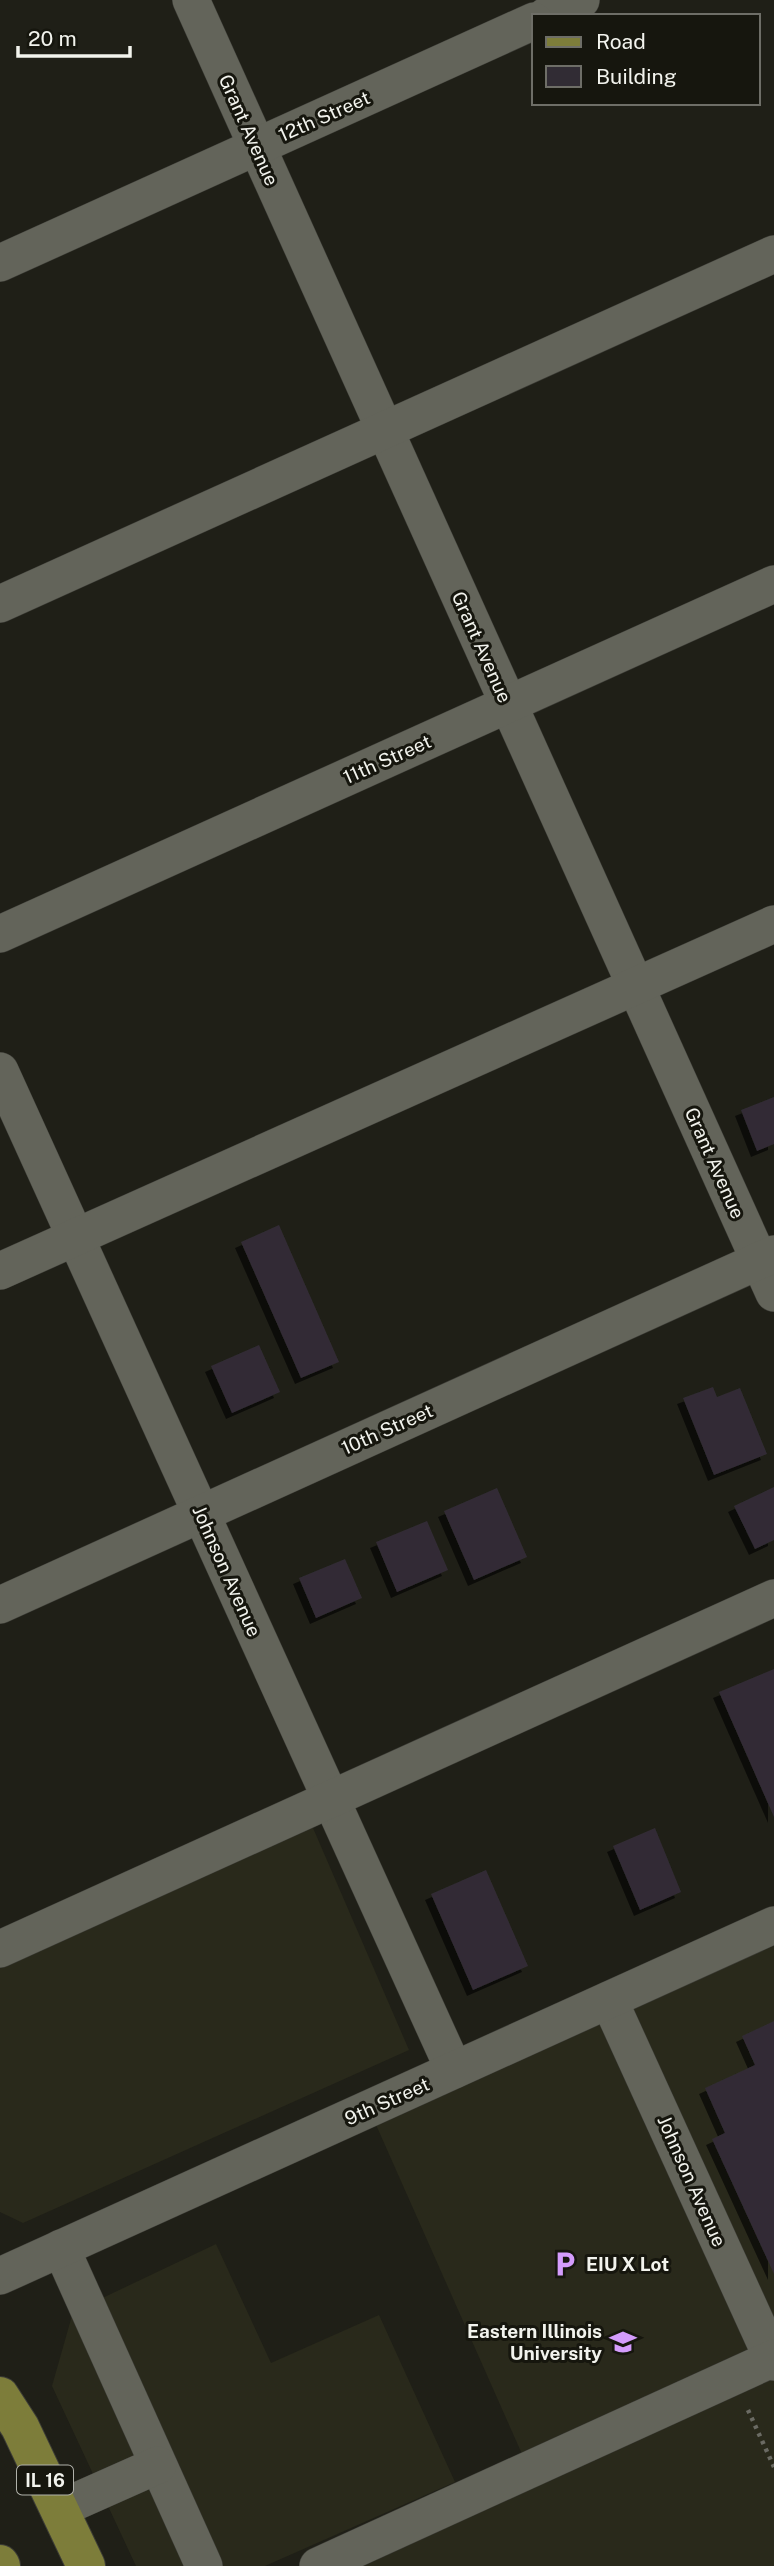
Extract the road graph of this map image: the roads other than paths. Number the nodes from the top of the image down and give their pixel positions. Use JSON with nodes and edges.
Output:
{"nodes":[{"id":1,"x":191,"y":0,"type":"edge"},
{"id":2,"x":581,"y":0,"type":"edge"},
{"id":3,"x":550,"y":14,"type":"edge"},
{"id":4,"x":532,"y":22,"type":"edge"},
{"id":5,"x":256,"y":147,"type":"junction"},
{"id":6,"x":774,"y":254,"type":"edge"},
{"id":7,"x":0,"y":263,"type":"edge"},
{"id":8,"x":384,"y":430,"type":"junction"},
{"id":9,"x":774,"y":583,"type":"edge"},
{"id":10,"x":0,"y":604,"type":"edge"},
{"id":11,"x":508,"y":704,"type":"junction"},
{"id":12,"x":774,"y":924,"type":"edge"},
{"id":13,"x":0,"y":934,"type":"edge"},
{"id":14,"x":636,"y":988,"type":"junction"},
{"id":15,"x":0,"y":1071,"type":"edge"},
{"id":16,"x":76,"y":1237,"type":"junction"},
{"id":17,"x":769,"y":1269,"type":"edge"},
{"id":18,"x":0,"y":1271,"type":"edge"},
{"id":19,"x":201,"y":1514,"type":"junction"},
{"id":20,"x":774,"y":1598,"type":"edge"},
{"id":21,"x":0,"y":1605,"type":"edge"},
{"id":22,"x":331,"y":1799,"type":"junction"},
{"id":23,"x":774,"y":1925,"type":"edge"},
{"id":24,"x":0,"y":1949,"type":"edge"},
{"id":25,"x":609,"y":2000,"type":"junction"},
{"id":26,"x":454,"y":2070,"type":"junction"},
{"id":27,"x":61,"y":2248,"type":"junction"},
{"id":28,"x":0,"y":2276,"type":"edge"},
{"id":29,"x":774,"y":2360,"type":"edge"},
{"id":30,"x":0,"y":2396,"type":"edge"},
{"id":31,"x":158,"y":2465,"type":"junction"},
{"id":32,"x":59,"y":2509,"type":"junction"},
{"id":33,"x":86,"y":2566,"type":"edge"},
{"id":34,"x":204,"y":2566,"type":"edge"},
{"id":35,"x":318,"y":2566,"type":"edge"}],
"edges":[{"from":1,"to":5,"type":"street","name":"Grant Avenue"},
{"from":2,"to":3,"type":"street"},
{"from":4,"to":5,"type":"street","name":"12th Street"},
{"from":5,"to":7,"type":"street","name":"12th Street"},
{"from":5,"to":8,"type":"street","name":"Grant Avenue"},
{"from":6,"to":8,"type":"street"},
{"from":8,"to":10,"type":"street"},
{"from":8,"to":11,"type":"street","name":"Grant Avenue"},
{"from":9,"to":11,"type":"street","name":"11th Street"},
{"from":11,"to":13,"type":"street","name":"11th Street"},
{"from":11,"to":14,"type":"street","name":"Grant Avenue"},
{"from":12,"to":14,"type":"street"},
{"from":14,"to":16,"type":"street"},
{"from":14,"to":17,"type":"street","name":"Grant Avenue"},
{"from":15,"to":16,"type":"street","name":"Johnson Avenue"},
{"from":16,"to":18,"type":"street"},
{"from":16,"to":19,"type":"street","name":"Johnson Avenue"},
{"from":17,"to":19,"type":"street","name":"10th Street"},
{"from":19,"to":21,"type":"street","name":"10th Street"},
{"from":19,"to":22,"type":"street","name":"Johnson Avenue"},
{"from":20,"to":22,"type":"street"},
{"from":22,"to":24,"type":"street"},
{"from":22,"to":26,"type":"street","name":"Johnson Avenue"},
{"from":23,"to":25,"type":"street","name":"9th Street"},
{"from":25,"to":26,"type":"street","name":"9th Street"},
{"from":25,"to":29,"type":"street","name":"Johnson Avenue"},
{"from":26,"to":27,"type":"street","name":"9th Street"},
{"from":27,"to":28,"type":"street","name":"9th Street"},
{"from":27,"to":31,"type":"street"},
{"from":29,"to":35,"type":"street"},
{"from":30,"to":32,"type":"main road","number":"IL 16"},
{"from":31,"to":32,"type":"street"},
{"from":31,"to":34,"type":"street"},
{"from":32,"to":33,"type":"main road","number":"IL 16"}]}
